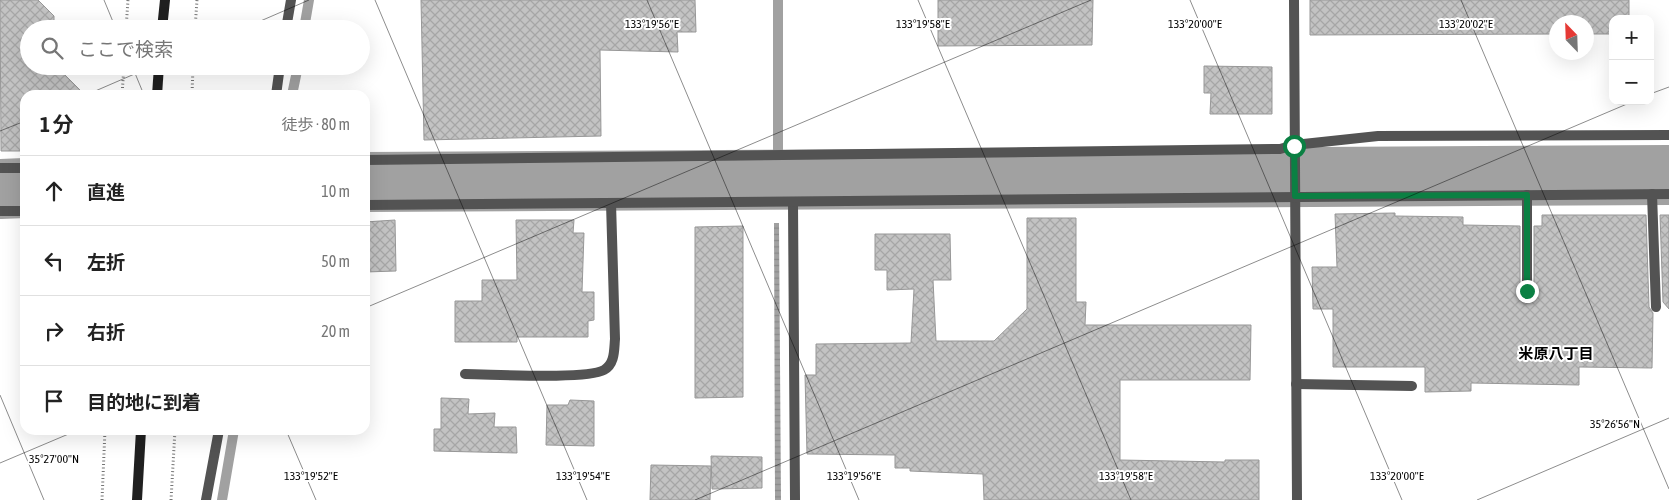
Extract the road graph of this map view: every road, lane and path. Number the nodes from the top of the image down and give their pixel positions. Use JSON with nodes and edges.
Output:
{"nodes":[{"id":1,"x":128,"y":0,"type":"edge"},
{"id":2,"x":165,"y":0,"type":"edge"},
{"id":3,"x":196,"y":0,"type":"edge"},
{"id":4,"x":291,"y":0,"type":"edge"},
{"id":5,"x":1294,"y":0,"type":"edge"},
{"id":6,"x":127,"y":20,"type":"edge"},
{"id":7,"x":163,"y":20,"type":"edge"},
{"id":8,"x":195,"y":20,"type":"edge"},
{"id":9,"x":288,"y":20,"type":"edge"},
{"id":10,"x":123,"y":75,"type":"edge"},
{"id":11,"x":158,"y":75,"type":"edge"},
{"id":12,"x":193,"y":75,"type":"edge"},
{"id":13,"x":279,"y":75,"type":"edge"},
{"id":14,"x":122,"y":90,"type":"edge"},
{"id":15,"x":157,"y":90,"type":"edge"},
{"id":16,"x":192,"y":90,"type":"edge"},
{"id":17,"x":277,"y":90,"type":"edge"},
{"id":18,"x":1669,"y":135,"type":"edge"},
{"id":19,"x":1294,"y":151,"type":"junction"},
{"id":20,"x":370,"y":160,"type":"edge"},
{"id":21,"x":0,"y":168,"type":"edge"},
{"id":22,"x":20,"y":168,"type":"edge"},
{"id":23,"x":1295,"y":194,"type":"junction"},
{"id":24,"x":1652,"y":194,"type":"junction"},
{"id":25,"x":1669,"y":194,"type":"edge"},
{"id":26,"x":1527,"y":195,"type":"junction"},
{"id":27,"x":793,"y":202,"type":"junction"},
{"id":28,"x":611,"y":203,"type":"junction"},
{"id":29,"x":370,"y":205,"type":"edge"},
{"id":30,"x":0,"y":211,"type":"edge"},
{"id":31,"x":20,"y":211,"type":"edge"},
{"id":32,"x":1527,"y":291,"type":"dead end"},
{"id":33,"x":1656,"y":307,"type":"dead end"},
{"id":34,"x":465,"y":374,"type":"dead end"},
{"id":35,"x":1296,"y":384,"type":"junction"},
{"id":36,"x":1412,"y":386,"type":"dead end"},
{"id":37,"x":105,"y":435,"type":"edge"},
{"id":38,"x":141,"y":435,"type":"edge"},
{"id":39,"x":175,"y":435,"type":"edge"},
{"id":40,"x":218,"y":435,"type":"edge"},
{"id":41,"x":102,"y":500,"type":"edge"},
{"id":42,"x":137,"y":500,"type":"edge"},
{"id":43,"x":171,"y":500,"type":"edge"},
{"id":44,"x":206,"y":500,"type":"edge"},
{"id":45,"x":796,"y":500,"type":"edge"},
{"id":46,"x":1297,"y":500,"type":"edge"}],
"edges":[{"from":1,"to":6,"type":"path"},
{"from":2,"to":7,"type":"main road"},
{"from":3,"to":8,"type":"path"},
{"from":4,"to":9,"type":"street"},
{"from":5,"to":19,"type":"street"},
{"from":10,"to":14,"type":"path"},
{"from":11,"to":15,"type":"main road"},
{"from":12,"to":16,"type":"path"},
{"from":13,"to":17,"type":"street"},
{"from":18,"to":19,"type":"street"},
{"from":19,"to":20,"type":"street"},
{"from":19,"to":23,"type":"street"},
{"from":21,"to":22,"type":"street"},
{"from":23,"to":26,"type":"street"},
{"from":23,"to":27,"type":"street"},
{"from":23,"to":35,"type":"street"},
{"from":24,"to":25,"type":"street"},
{"from":24,"to":26,"type":"street"},
{"from":24,"to":33,"type":"street"},
{"from":26,"to":32,"type":"street"},
{"from":27,"to":28,"type":"street"},
{"from":27,"to":45,"type":"street"},
{"from":28,"to":29,"type":"street"},
{"from":28,"to":34,"type":"street"},
{"from":30,"to":31,"type":"street"},
{"from":35,"to":36,"type":"street"},
{"from":35,"to":46,"type":"street"},
{"from":37,"to":41,"type":"path"},
{"from":38,"to":42,"type":"main road"},
{"from":39,"to":43,"type":"path"},
{"from":40,"to":44,"type":"street"}]}
